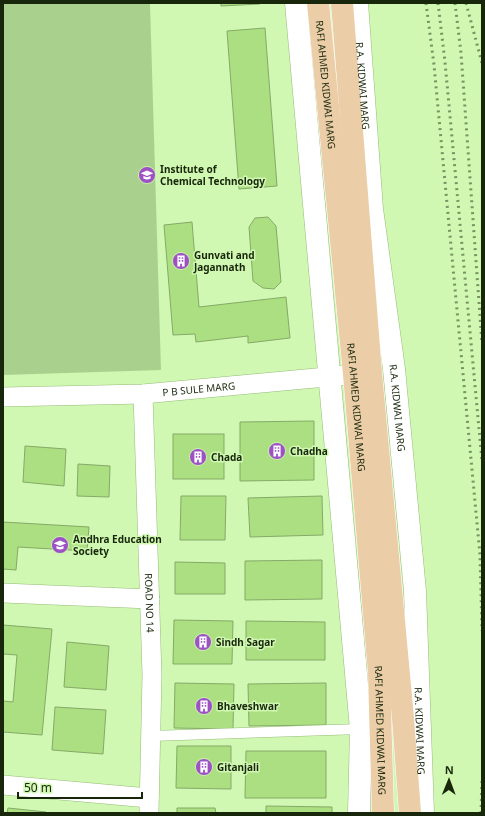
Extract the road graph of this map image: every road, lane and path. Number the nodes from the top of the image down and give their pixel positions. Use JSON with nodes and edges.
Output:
{"nodes":[{"id":1,"x":296,"y":3,"type":"edge"},
{"id":2,"x":318,"y":3,"type":"edge"},
{"id":3,"x":342,"y":3,"type":"edge"},
{"id":4,"x":357,"y":3,"type":"edge"},
{"id":5,"x":394,"y":369,"type":"junction"},
{"id":6,"x":363,"y":373,"type":"junction"},
{"id":7,"x":329,"y":377,"type":"junction"},
{"id":8,"x":143,"y":394,"type":"junction"},
{"id":9,"x":3,"y":397,"type":"edge"},
{"id":10,"x":3,"y":593,"type":"edge"},
{"id":11,"x":150,"y":599,"type":"junction"},
{"id":12,"x":362,"y":730,"type":"junction"},
{"id":13,"x":151,"y":736,"type":"junction"},
{"id":14,"x":3,"y":785,"type":"edge"},
{"id":15,"x":149,"y":806,"type":"edge"},
{"id":16,"x":359,"y":813,"type":"edge"},
{"id":17,"x":383,"y":813,"type":"edge"},
{"id":18,"x":410,"y":813,"type":"edge"},
{"id":19,"x":423,"y":813,"type":"edge"}],
"edges":[{"from":1,"to":7,"type":"street"},
{"from":2,"to":6,"type":"main road","name":"RAFI AHMED KIDWAI MARG"},
{"from":3,"to":6,"type":"main road"},
{"from":4,"to":5,"type":"street","name":"R.A. KIDWAI MARG"},
{"from":5,"to":6,"type":"street","name":"P B SULE MARG"},
{"from":5,"to":19,"type":"street","name":"R.A. KIDWAI MARG"},
{"from":6,"to":7,"type":"street","name":"P B SULE MARG"},
{"from":6,"to":17,"type":"main road","name":"RAFI AHMED KIDWAI MARG"},
{"from":6,"to":18,"type":"main road"},
{"from":7,"to":8,"type":"street","name":"P B SULE MARG"},
{"from":7,"to":12,"type":"street"},
{"from":8,"to":9,"type":"street","name":"P B SULE MARG"},
{"from":8,"to":11,"type":"street","name":"ROAD NO 14"},
{"from":10,"to":11,"type":"street"},
{"from":11,"to":13,"type":"street","name":"ROAD NO 14"},
{"from":12,"to":13,"type":"lane"},
{"from":12,"to":16,"type":"street"},
{"from":13,"to":15,"type":"street","name":"ROAD NO 14"},
{"from":14,"to":15,"type":"street"}]}
